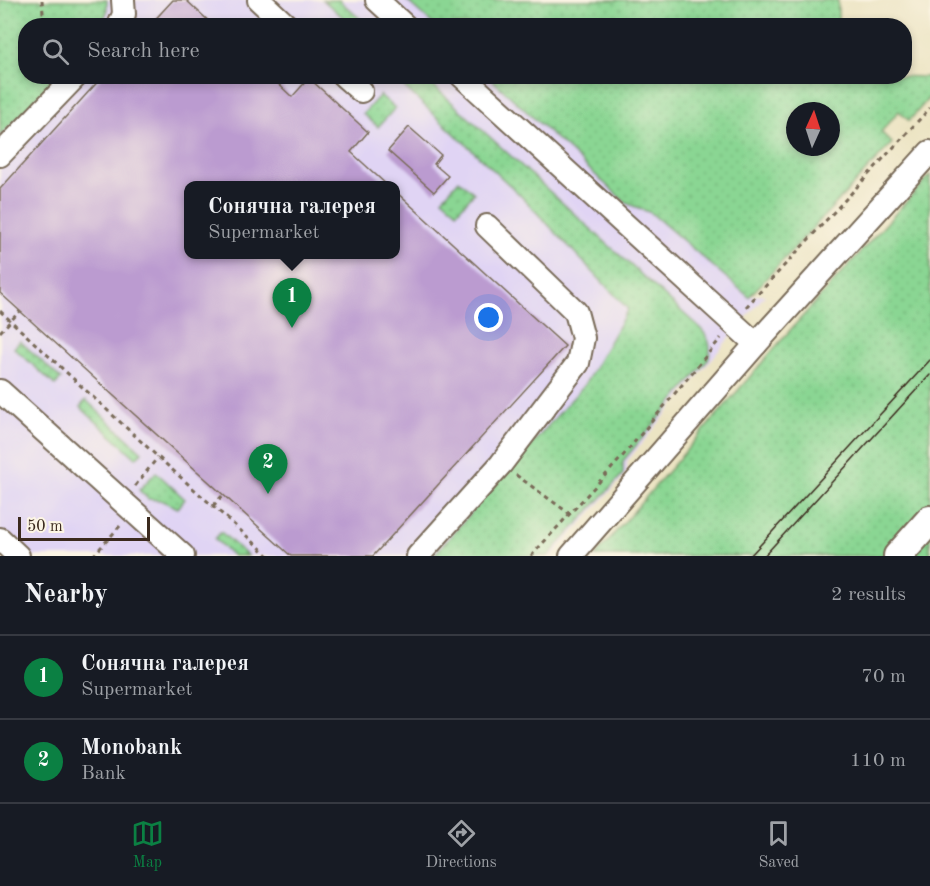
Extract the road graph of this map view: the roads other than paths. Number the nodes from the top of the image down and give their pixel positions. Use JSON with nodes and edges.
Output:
{"nodes":[{"id":1,"x":142,"y":0,"type":"edge"},
{"id":2,"x":259,"y":0,"type":"edge"},
{"id":3,"x":377,"y":0,"type":"edge"},
{"id":4,"x":122,"y":13,"type":"edge"},
{"id":5,"x":278,"y":18,"type":"edge"},
{"id":6,"x":396,"y":18,"type":"edge"},
{"id":7,"x":68,"y":84,"type":"edge"},
{"id":8,"x":471,"y":84,"type":"edge"},
{"id":9,"x":930,"y":152,"type":"edge"},
{"id":10,"x":0,"y":155,"type":"edge"},
{"id":11,"x":487,"y":226,"type":"dead end"},
{"id":12,"x":756,"y":344,"type":"junction"},
{"id":13,"x":0,"y":391,"type":"edge"},
{"id":14,"x":930,"y":520,"type":"edge"},
{"id":15,"x":0,"y":538,"type":"edge"},
{"id":16,"x":18,"y":556,"type":"edge"},
{"id":17,"x":183,"y":556,"type":"edge"},
{"id":18,"x":418,"y":556,"type":"edge"},
{"id":19,"x":571,"y":556,"type":"edge"},
{"id":20,"x":898,"y":556,"type":"edge"}],
"edges":[{"from":1,"to":4,"type":"street"},
{"from":2,"to":5,"type":"street"},
{"from":3,"to":6,"type":"street"},
{"from":7,"to":10,"type":"street"},
{"from":8,"to":12,"type":"street"},
{"from":9,"to":12,"type":"street"},
{"from":11,"to":18,"type":"street"},
{"from":12,"to":19,"type":"street"},
{"from":13,"to":17,"type":"street"},
{"from":14,"to":20,"type":"main road"},
{"from":15,"to":16,"type":"street"}]}
